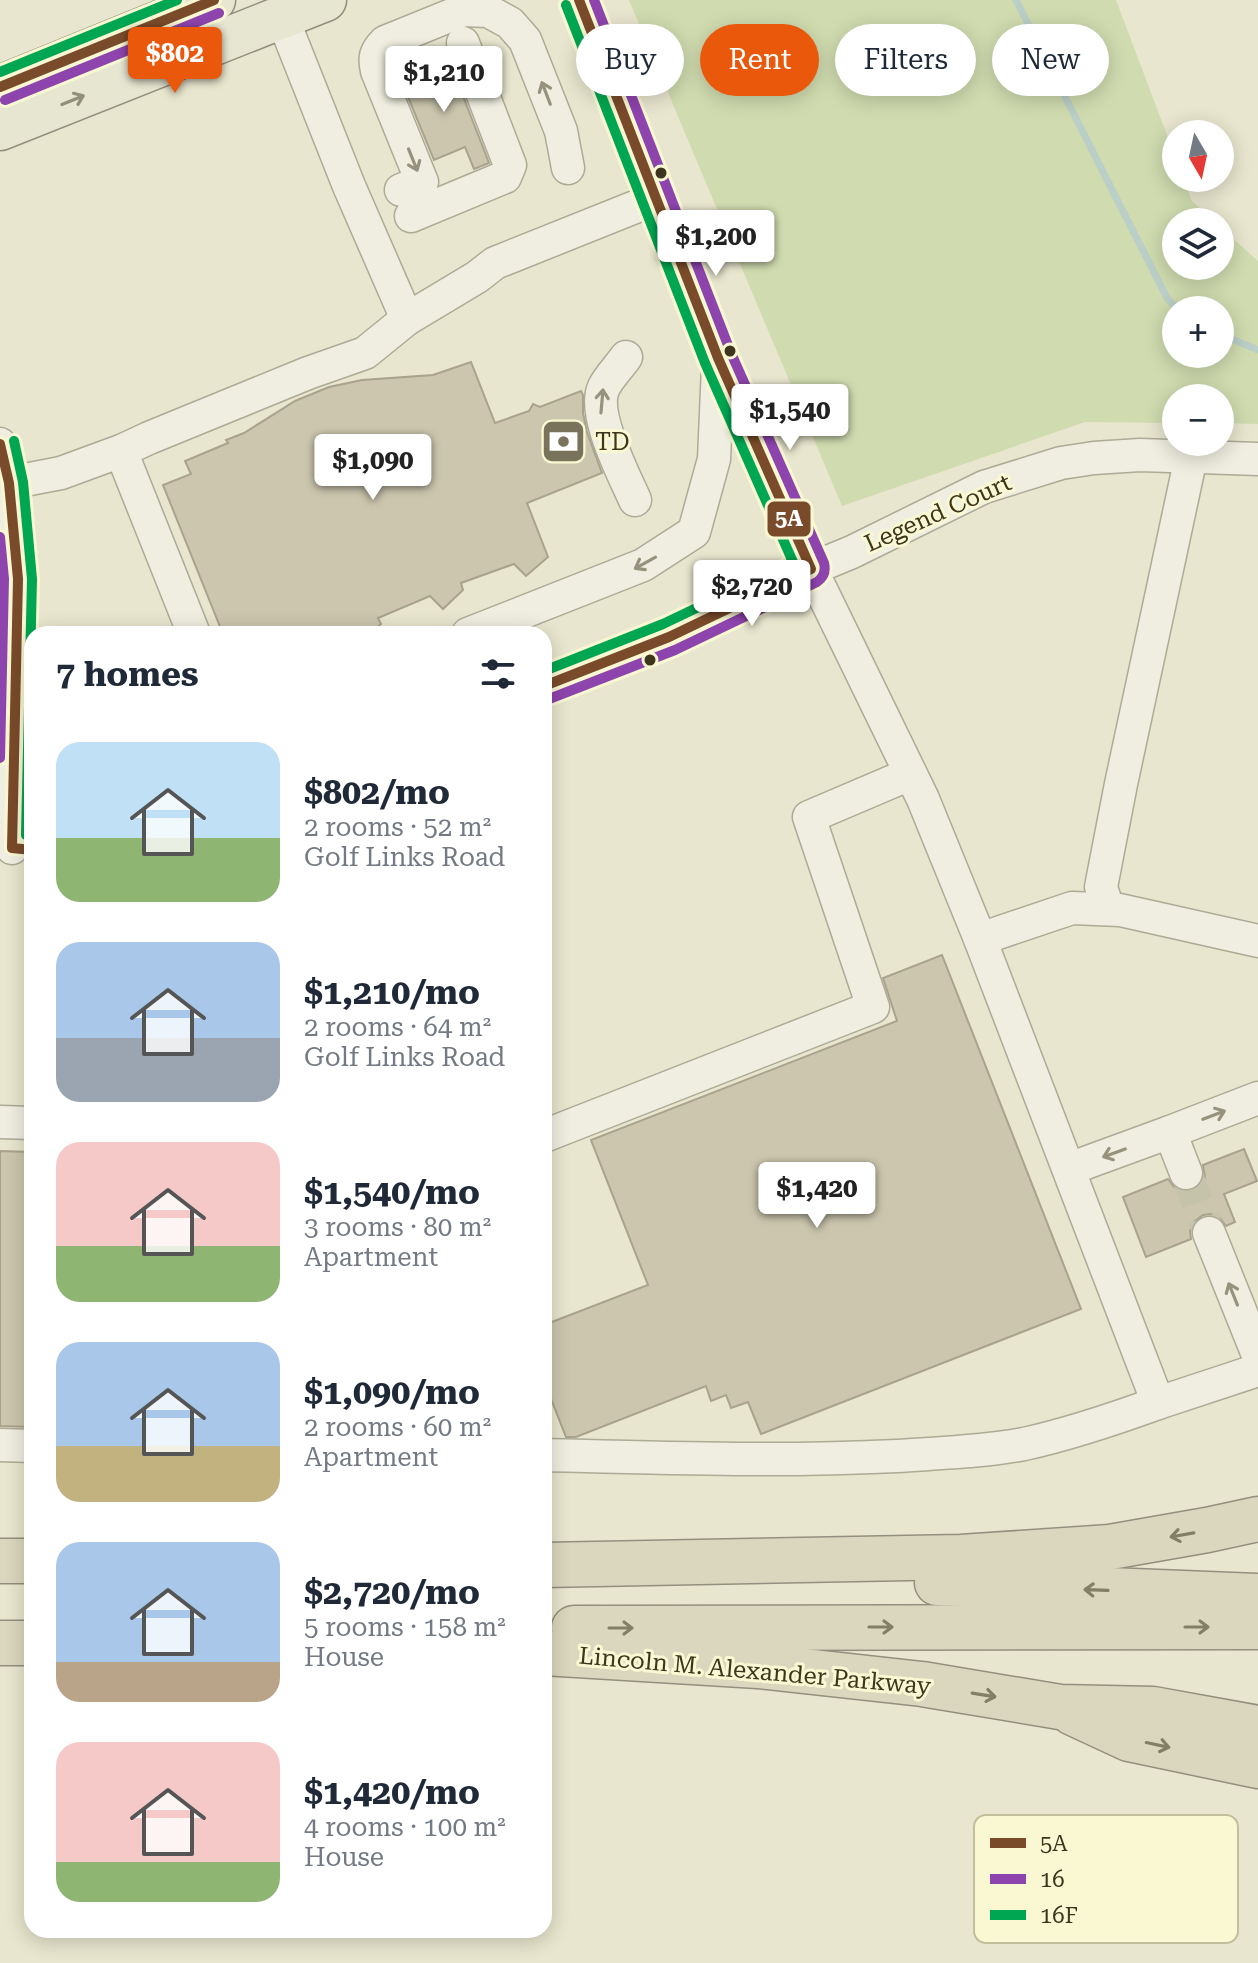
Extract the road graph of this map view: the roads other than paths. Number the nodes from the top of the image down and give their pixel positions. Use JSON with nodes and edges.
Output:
{"nodes":[{"id":1,"x":214,"y":0,"type":"edge"},
{"id":2,"x":325,"y":0,"type":"edge"},
{"id":3,"x":579,"y":0,"type":"edge"},
{"id":4,"x":282,"y":17,"type":"junction"},
{"id":5,"x":463,"y":43,"type":"dead end"},
{"id":6,"x":0,"y":87,"type":"edge"},
{"id":7,"x":0,"y":129,"type":"edge"},
{"id":8,"x":568,"y":168,"type":"dead end"},
{"id":9,"x":659,"y":209,"type":"junction"},
{"id":10,"x":407,"y":319,"type":"junction"},
{"id":11,"x":626,"y":357,"type":"dead end"},
{"id":12,"x":718,"y":358,"type":"junction"},
{"id":13,"x":0,"y":444,"type":"edge"},
{"id":14,"x":121,"y":451,"type":"junction"},
{"id":15,"x":1191,"y":457,"type":"junction"},
{"id":16,"x":1258,"y":459,"type":"edge"},
{"id":17,"x":9,"y":483,"type":"junction"},
{"id":18,"x":635,"y":500,"type":"dead end"},
{"id":19,"x":811,"y":569,"type":"junction"},
{"id":20,"x":9,"y":578,"type":"edge"},
{"id":21,"x":191,"y":626,"type":"edge"},
{"id":22,"x":488,"y":626,"type":"edge"},
{"id":23,"x":552,"y":683,"type":"edge"},
{"id":24,"x":910,"y":774,"type":"junction"},
{"id":25,"x":15,"y":849,"type":"edge"},
{"id":26,"x":1108,"y":909,"type":"junction"},
{"id":27,"x":980,"y":939,"type":"junction"},
{"id":28,"x":1258,"y":941,"type":"edge"},
{"id":29,"x":1258,"y":1098,"type":"edge"},
{"id":30,"x":0,"y":1122,"type":"edge"},
{"id":31,"x":24,"y":1123,"type":"edge"},
{"id":32,"x":1170,"y":1132,"type":"junction"},
{"id":33,"x":552,"y":1133,"type":"edge"},
{"id":34,"x":1069,"y":1169,"type":"junction"},
{"id":35,"x":1186,"y":1173,"type":"tunnel mouth"},
{"id":36,"x":1209,"y":1233,"type":"tunnel mouth"},
{"id":37,"x":1258,"y":1355,"type":"edge"},
{"id":38,"x":1258,"y":1370,"type":"edge"},
{"id":39,"x":1158,"y":1403,"type":"junction"},
{"id":40,"x":0,"y":1445,"type":"edge"},
{"id":41,"x":24,"y":1446,"type":"edge"},
{"id":42,"x":552,"y":1455,"type":"edge"},
{"id":43,"x":1258,"y":1519,"type":"edge"},
{"id":44,"x":0,"y":1561,"type":"edge"},
{"id":45,"x":24,"y":1561,"type":"edge"},
{"id":46,"x":552,"y":1566,"type":"edge"},
{"id":47,"x":552,"y":1566,"type":"edge"},
{"id":48,"x":1258,"y":1596,"type":"edge"},
{"id":49,"x":1258,"y":1627,"type":"edge"},
{"id":50,"x":552,"y":1631,"type":"edge"},
{"id":51,"x":0,"y":1643,"type":"edge"},
{"id":52,"x":24,"y":1643,"type":"edge"},
{"id":53,"x":552,"y":1653,"type":"edge"},
{"id":54,"x":1060,"y":1707,"type":"junction"},
{"id":55,"x":1258,"y":1728,"type":"edge"},
{"id":56,"x":1258,"y":1766,"type":"edge"}],
"edges":[{"from":1,"to":6,"type":"main road"},
{"from":2,"to":4,"type":"main road"},
{"from":3,"to":9,"type":"street"},
{"from":7,"to":4,"type":"main road","one_way":true},
{"from":4,"to":10,"type":"street"},
{"from":8,"to":5,"type":"street","one_way":true},
{"from":9,"to":10,"type":"street"},
{"from":9,"to":12,"type":"street"},
{"from":10,"to":14,"type":"street"},
{"from":18,"to":11,"type":"street","one_way":true},
{"from":12,"to":19,"type":"street"},
{"from":12,"to":22,"type":"street","one_way":true},
{"from":13,"to":17,"type":"street"},
{"from":14,"to":17,"type":"street"},
{"from":14,"to":21,"type":"street"},
{"from":15,"to":16,"type":"street","name":"Legend Court"},
{"from":15,"to":19,"type":"street","name":"Legend Court"},
{"from":15,"to":26,"type":"street"},
{"from":17,"to":20,"type":"street"},
{"from":19,"to":23,"type":"street","name":"Legend Court"},
{"from":19,"to":24,"type":"street"},
{"from":20,"to":25,"type":"street"},
{"from":24,"to":27,"type":"street"},
{"from":24,"to":33,"type":"street"},
{"from":26,"to":27,"type":"street"},
{"from":26,"to":28,"type":"street"},
{"from":27,"to":34,"type":"street"},
{"from":32,"to":29,"type":"street","one_way":true},
{"from":30,"to":31,"type":"street"},
{"from":32,"to":34,"type":"street","one_way":true},
{"from":32,"to":35,"type":"street"},
{"from":34,"to":39,"type":"street"},
{"from":37,"to":36,"type":"street","one_way":true},
{"from":38,"to":39,"type":"street"},
{"from":39,"to":42,"type":"street"},
{"from":40,"to":41,"type":"street"},
{"from":43,"to":46,"type":"highway","one_way":true},
{"from":44,"to":45,"type":"highway"},
{"from":48,"to":47,"type":"highway","one_way":true},
{"from":50,"to":49,"type":"highway","one_way":true},
{"from":51,"to":52,"type":"highway"},
{"from":53,"to":54,"type":"highway","name":"Lincoln M. Alexander Parkway","one_way":true},
{"from":54,"to":55,"type":"highway"},
{"from":54,"to":56,"type":"highway","one_way":true}]}
